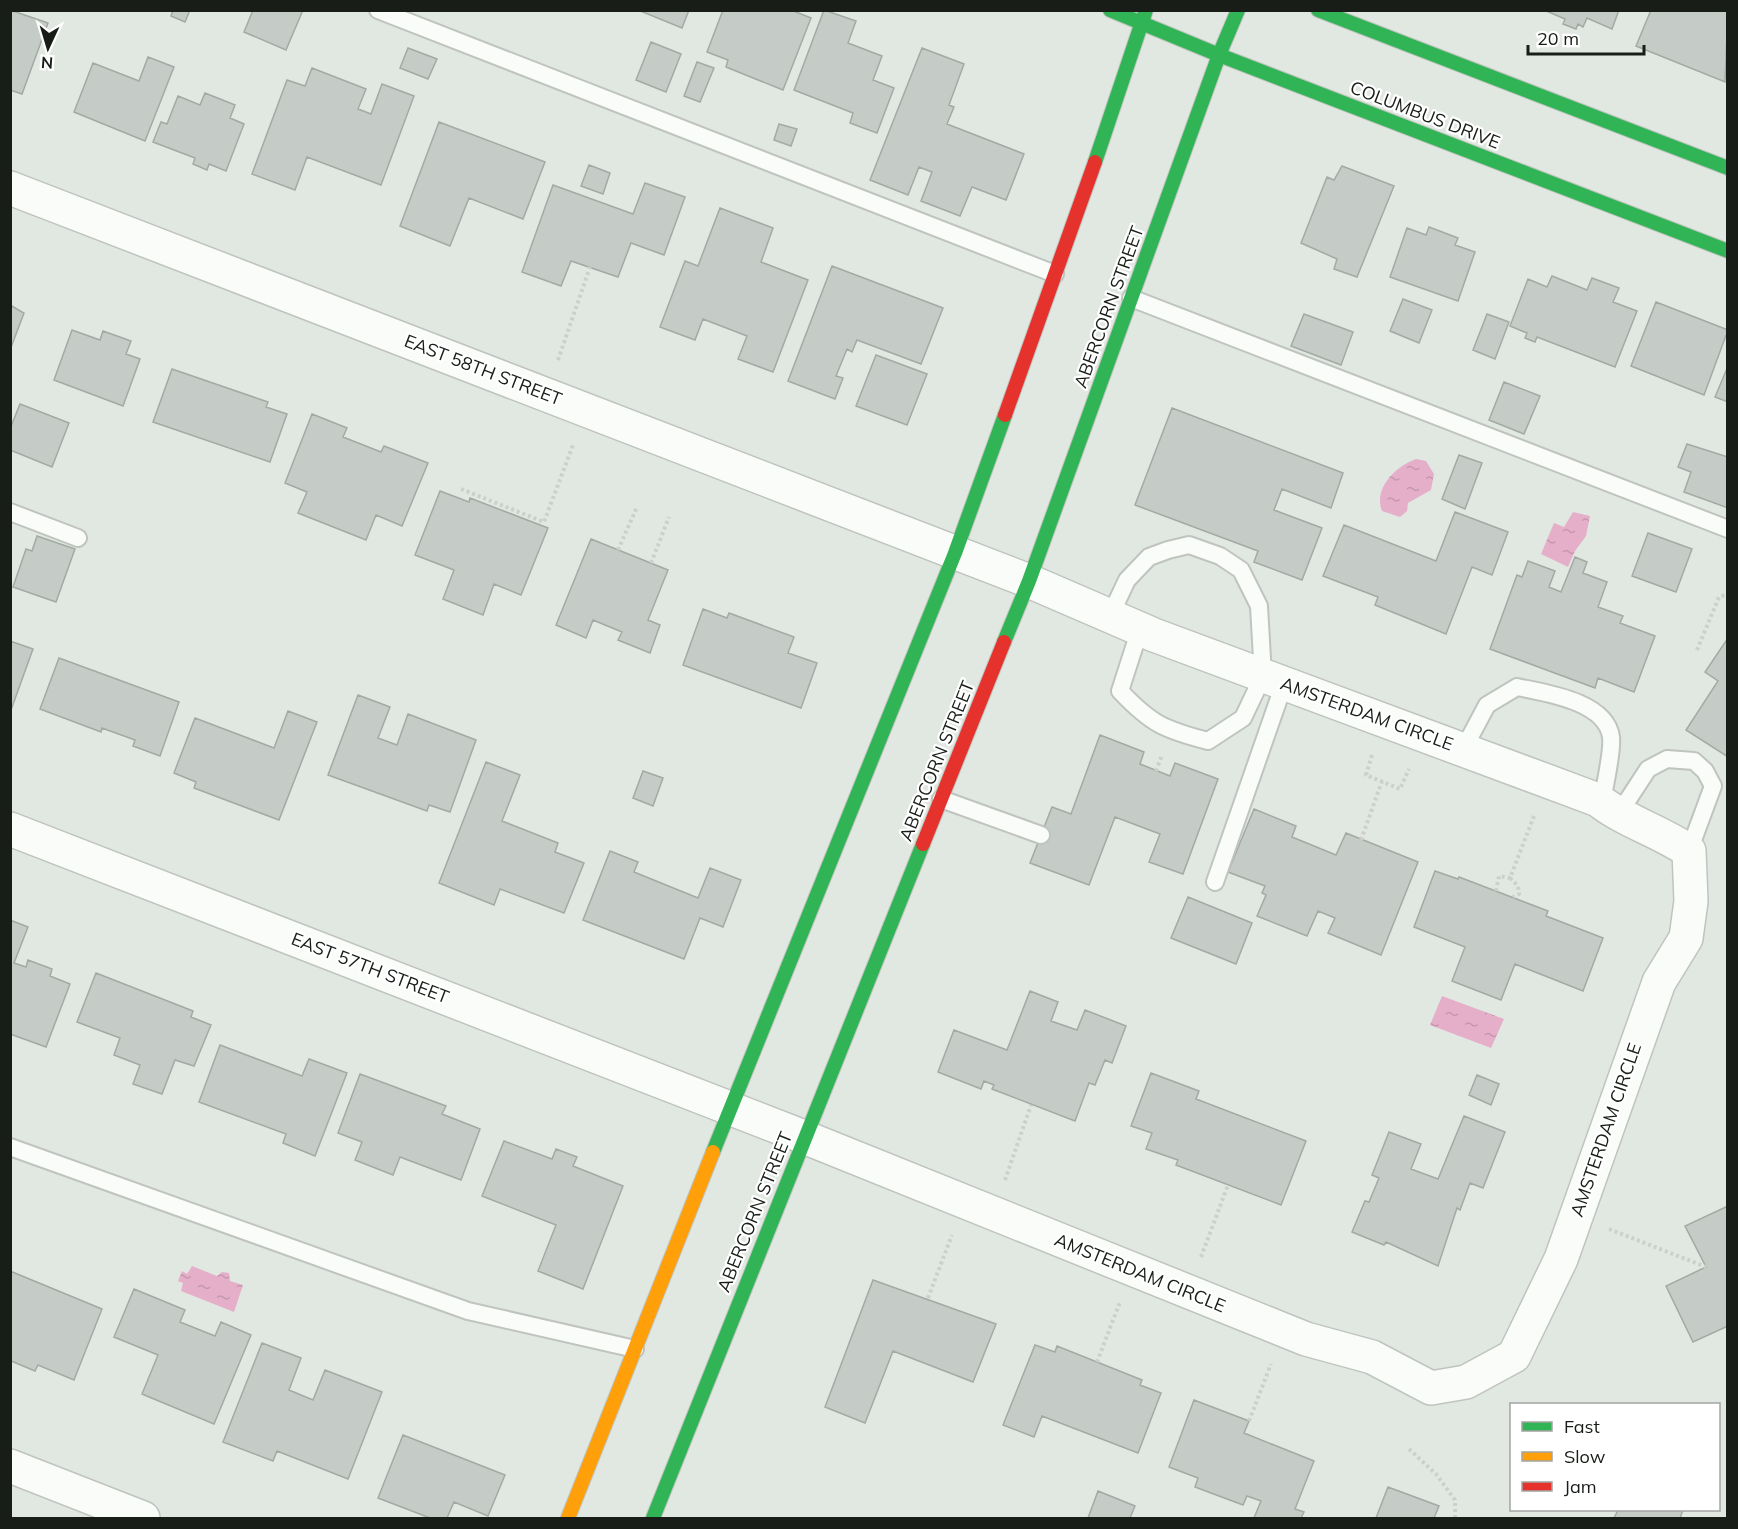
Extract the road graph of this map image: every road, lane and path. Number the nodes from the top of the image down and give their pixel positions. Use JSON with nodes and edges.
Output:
{"nodes":[{"id":1,"x":378,"y":10,"type":"edge"},
{"id":2,"x":1110,"y":10,"type":"edge"},
{"id":3,"x":1238,"y":10,"type":"edge"},
{"id":4,"x":1318,"y":10,"type":"edge"},
{"id":5,"x":1144,"y":17,"type":"edge"},
{"id":6,"x":1219,"y":55,"type":"junction"},
{"id":7,"x":1728,"y":168,"type":"edge"},
{"id":8,"x":10,"y":188,"type":"edge"},
{"id":9,"x":1728,"y":251,"type":"edge"},
{"id":10,"x":590,"y":267,"type":"dead end"},
{"id":11,"x":1055,"y":274,"type":"junction"},
{"id":12,"x":1131,"y":298,"type":"junction"},
{"id":13,"x":545,"y":395,"type":"junction"},
{"id":14,"x":585,"y":410,"type":"junction"},
{"id":15,"x":461,"y":489,"type":"dead end"},
{"id":16,"x":637,"y":507,"type":"dead end"},
{"id":17,"x":10,"y":512,"type":"edge"},
{"id":18,"x":669,"y":517,"type":"dead end"},
{"id":19,"x":1728,"y":529,"type":"edge"},
{"id":20,"x":78,"y":538,"type":"dead end"},
{"id":21,"x":618,"y":550,"type":"dead end"},
{"id":22,"x":955,"y":553,"type":"junction"},
{"id":23,"x":651,"y":562,"type":"dead end"},
{"id":24,"x":1029,"y":581,"type":"junction"},
{"id":25,"x":1728,"y":594,"type":"edge"},
{"id":26,"x":1110,"y":616,"type":"junction"},
{"id":27,"x":1140,"y":629,"type":"junction"},
{"id":28,"x":1696,"y":650,"type":"dead end"},
{"id":29,"x":1274,"y":680,"type":"junction"},
{"id":30,"x":1463,"y":750,"type":"junction"},
{"id":31,"x":1382,"y":781,"type":"dead end"},
{"id":32,"x":1547,"y":781,"type":"junction"},
{"id":33,"x":941,"y":799,"type":"junction"},
{"id":34,"x":1610,"y":809,"type":"junction"},
{"id":35,"x":10,"y":829,"type":"edge"},
{"id":36,"x":1041,"y":835,"type":"dead end"},
{"id":37,"x":1361,"y":840,"type":"dead end"},
{"id":38,"x":1689,"y":851,"type":"junction"},
{"id":39,"x":1510,"y":878,"type":"junction"},
{"id":40,"x":1215,"y":882,"type":"dead end"},
{"id":41,"x":1496,"y":891,"type":"dead end"},
{"id":42,"x":1513,"y":897,"type":"dead end"},
{"id":43,"x":1031,"y":1105,"type":"dead end"},
{"id":44,"x":730,"y":1108,"type":"junction"},
{"id":45,"x":804,"y":1137,"type":"junction"},
{"id":46,"x":10,"y":1147,"type":"edge"},
{"id":47,"x":1228,"y":1185,"type":"dead end"},
{"id":48,"x":979,"y":1209,"type":"junction"},
{"id":49,"x":1576,"y":1216,"type":"junction"},
{"id":50,"x":1706,"y":1267,"type":"dead end"},
{"id":51,"x":1132,"y":1270,"type":"junction"},
{"id":52,"x":1188,"y":1292,"type":"junction"},
{"id":53,"x":928,"y":1298,"type":"dead end"},
{"id":54,"x":1284,"y":1330,"type":"junction"},
{"id":55,"x":634,"y":1349,"type":"junction"},
{"id":56,"x":1097,"y":1362,"type":"dead end"},
{"id":57,"x":1249,"y":1421,"type":"dead end"},
{"id":58,"x":1409,"y":1449,"type":"dead end"},
{"id":59,"x":10,"y":1466,"type":"edge"},
{"id":60,"x":143,"y":1518,"type":"edge"},
{"id":61,"x":568,"y":1518,"type":"edge"},
{"id":62,"x":653,"y":1518,"type":"edge"},
{"id":63,"x":1455,"y":1518,"type":"edge"}],
"edges":[{"from":1,"to":11,"type":"lane"},
{"from":2,"to":5,"type":"main road","name":"COLUMBUS DRIVE"},
{"from":3,"to":6,"type":"main road","name":"ABERCORN STREET"},
{"from":4,"to":7,"type":"main road"},
{"from":5,"to":6,"type":"main road","name":"COLUMBUS DRIVE"},
{"from":5,"to":11,"type":"main road"},
{"from":6,"to":9,"type":"main road","name":"COLUMBUS DRIVE"},
{"from":6,"to":12,"type":"main road","name":"ABERCORN STREET"},
{"from":8,"to":13,"type":"street","name":"EAST 58TH STREET"},
{"from":10,"to":13,"type":"path"},
{"from":11,"to":22,"type":"main road"},
{"from":12,"to":19,"type":"lane"},
{"from":12,"to":24,"type":"main road","name":"ABERCORN STREET"},
{"from":13,"to":14,"type":"street","name":"EAST 58TH STREET"},
{"from":14,"to":15,"type":"path"},
{"from":14,"to":22,"type":"street","name":"EAST 58TH STREET"},
{"from":16,"to":21,"type":"path"},
{"from":17,"to":20,"type":"lane"},
{"from":18,"to":23,"type":"path"},
{"from":22,"to":24,"type":"street","name":"AMSTERDAM CIRCLE"},
{"from":22,"to":44,"type":"main road"},
{"from":24,"to":26,"type":"street","name":"AMSTERDAM CIRCLE"},
{"from":24,"to":33,"type":"main road","name":"ABERCORN STREET"},
{"from":25,"to":28,"type":"path"},
{"from":26,"to":27,"type":"street","name":"AMSTERDAM CIRCLE"},
{"from":26,"to":29,"type":"lane"},
{"from":27,"to":29,"type":"street","name":"AMSTERDAM CIRCLE"},
{"from":27,"to":29,"type":"lane"},
{"from":29,"to":30,"type":"street","name":"AMSTERDAM CIRCLE"},
{"from":29,"to":40,"type":"lane"},
{"from":30,"to":32,"type":"street","name":"AMSTERDAM CIRCLE"},
{"from":30,"to":34,"type":"lane"},
{"from":31,"to":37,"type":"path"},
{"from":32,"to":34,"type":"street","name":"AMSTERDAM CIRCLE"},
{"from":32,"to":39,"type":"path"},
{"from":33,"to":36,"type":"lane"},
{"from":33,"to":45,"type":"main road","name":"ABERCORN STREET"},
{"from":34,"to":38,"type":"street","name":"AMSTERDAM CIRCLE"},
{"from":34,"to":38,"type":"lane"},
{"from":35,"to":44,"type":"street","name":"EAST 57TH STREET"},
{"from":38,"to":49,"type":"street","name":"AMSTERDAM CIRCLE"},
{"from":39,"to":41,"type":"path"},
{"from":39,"to":42,"type":"path"},
{"from":43,"to":48,"type":"path"},
{"from":44,"to":45,"type":"street","name":"AMSTERDAM CIRCLE"},
{"from":44,"to":55,"type":"main road"},
{"from":45,"to":48,"type":"street","name":"AMSTERDAM CIRCLE"},
{"from":45,"to":62,"type":"main road","name":"ABERCORN STREET"},
{"from":46,"to":55,"type":"lane"},
{"from":47,"to":52,"type":"path"},
{"from":48,"to":51,"type":"street","name":"AMSTERDAM CIRCLE"},
{"from":48,"to":53,"type":"path"},
{"from":49,"to":50,"type":"path"},
{"from":49,"to":54,"type":"street","name":"AMSTERDAM CIRCLE"},
{"from":51,"to":52,"type":"street","name":"AMSTERDAM CIRCLE"},
{"from":51,"to":56,"type":"path"},
{"from":52,"to":54,"type":"street","name":"AMSTERDAM CIRCLE"},
{"from":54,"to":57,"type":"path"},
{"from":55,"to":61,"type":"main road"},
{"from":58,"to":63,"type":"path"},
{"from":59,"to":60,"type":"street"}]}
